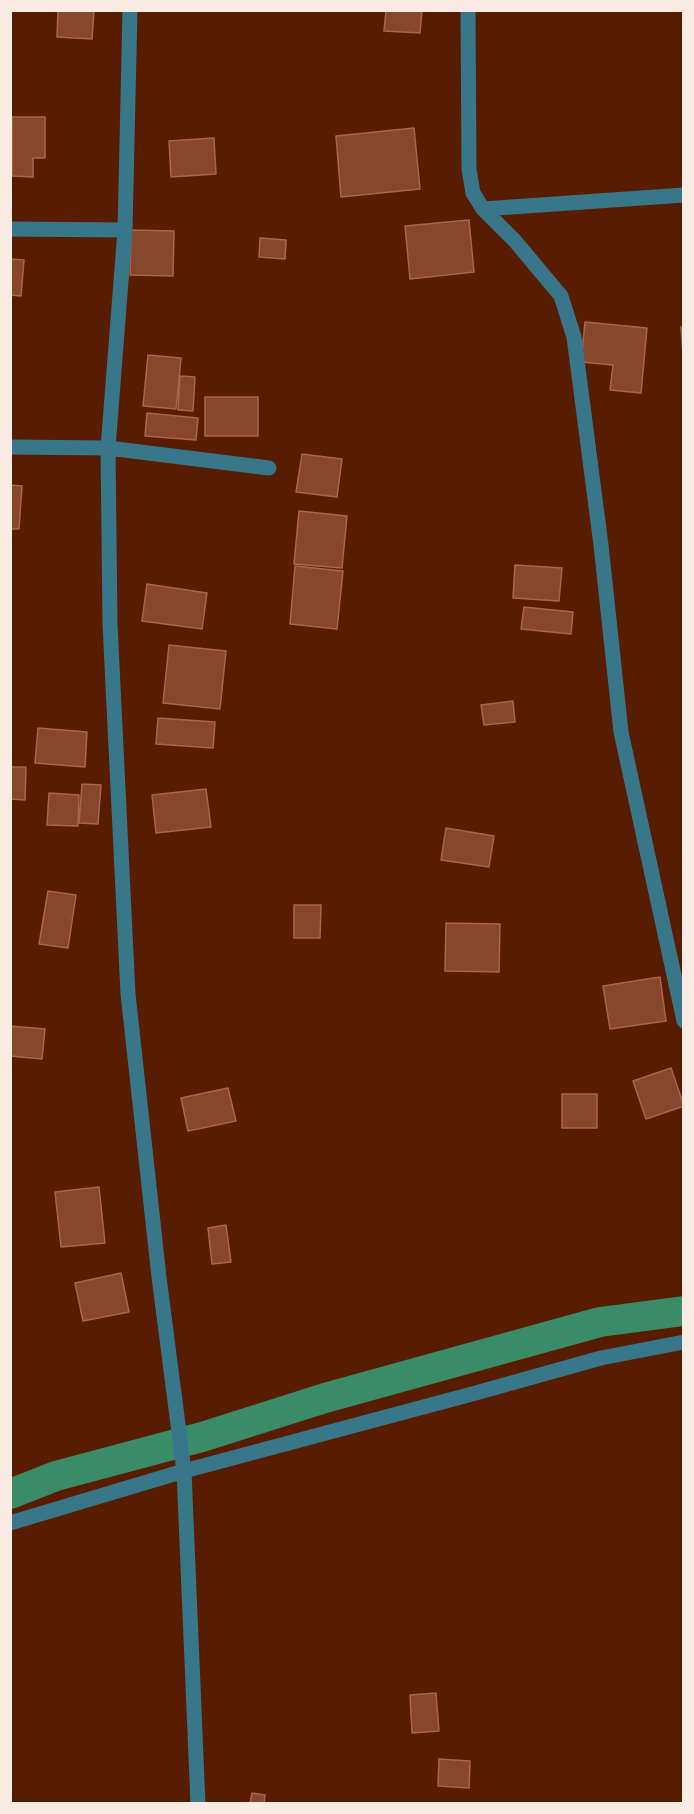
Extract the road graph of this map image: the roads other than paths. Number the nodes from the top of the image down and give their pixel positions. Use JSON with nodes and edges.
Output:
{"nodes":[{"id":1,"x":130,"y":10,"type":"edge"},
{"id":2,"x":468,"y":10,"type":"edge"},
{"id":3,"x":684,"y":195,"type":"edge"},
{"id":4,"x":483,"y":209,"type":"junction"},
{"id":5,"x":10,"y":229,"type":"edge"},
{"id":6,"x":125,"y":230,"type":"junction"},
{"id":7,"x":10,"y":447,"type":"edge"},
{"id":8,"x":108,"y":448,"type":"junction"},
{"id":9,"x":269,"y":468,"type":"dead end"},
{"id":10,"x":684,"y":1021,"type":"edge"},
{"id":11,"x":684,"y":1341,"type":"edge"},
{"id":12,"x":183,"y":1464,"type":"junction"},
{"id":13,"x":10,"y":1523,"type":"edge"},
{"id":14,"x":198,"y":1803,"type":"edge"}],
"edges":[{"from":1,"to":6,"type":"street"},
{"from":2,"to":4,"type":"street"},
{"from":3,"to":4,"type":"street"},
{"from":4,"to":10,"type":"street"},
{"from":5,"to":6,"type":"street"},
{"from":6,"to":8,"type":"street"},
{"from":7,"to":8,"type":"street"},
{"from":8,"to":9,"type":"street"},
{"from":8,"to":12,"type":"street"},
{"from":11,"to":12,"type":"street"},
{"from":12,"to":13,"type":"street"},
{"from":12,"to":14,"type":"street"}]}
